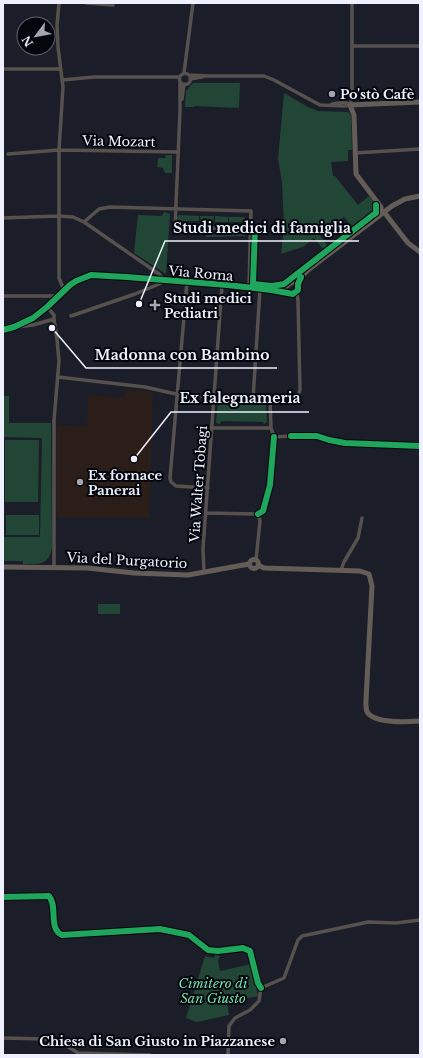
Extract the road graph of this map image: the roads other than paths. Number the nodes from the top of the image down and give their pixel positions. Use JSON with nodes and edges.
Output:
{"nodes":[{"id":1,"x":59,"y":3,"type":"edge"},
{"id":2,"x":86,"y":3,"type":"edge"},
{"id":3,"x":193,"y":3,"type":"edge"},
{"id":4,"x":352,"y":3,"type":"edge"},
{"id":5,"x":113,"y":5,"type":"dead end"},
{"id":6,"x":352,"y":46,"type":"junction"},
{"id":7,"x":420,"y":46,"type":"edge"},
{"id":8,"x":3,"y":69,"type":"edge"},
{"id":9,"x":60,"y":69,"type":"junction"},
{"id":10,"x":184,"y":73,"type":"junction"},
{"id":11,"x":189,"y":75,"type":"junction"},
{"id":12,"x":207,"y":76,"type":"junction"},
{"id":13,"x":180,"y":79,"type":"junction"},
{"id":14,"x":190,"y":79,"type":"junction"},
{"id":15,"x":62,"y":80,"type":"junction"},
{"id":16,"x":184,"y":84,"type":"junction"},
{"id":17,"x":420,"y":102,"type":"edge"},
{"id":18,"x":350,"y":105,"type":"junction"},
{"id":19,"x":180,"y":108,"type":"junction"},
{"id":20,"x":420,"y":149,"type":"edge"},
{"id":21,"x":59,"y":150,"type":"junction"},
{"id":22,"x":178,"y":152,"type":"junction"},
{"id":23,"x":355,"y":153,"type":"junction"},
{"id":24,"x":8,"y":154,"type":"dead end"},
{"id":25,"x":420,"y":196,"type":"edge"},
{"id":26,"x":175,"y":209,"type":"junction"},
{"id":27,"x":383,"y":209,"type":"junction"},
{"id":28,"x":58,"y":216,"type":"junction"},
{"id":29,"x":3,"y":218,"type":"edge"},
{"id":30,"x":84,"y":222,"type":"junction"},
{"id":31,"x":250,"y":229,"type":"junction"},
{"id":32,"x":420,"y":252,"type":"edge"},
{"id":33,"x":301,"y":277,"type":"junction"},
{"id":34,"x":165,"y":281,"type":"junction"},
{"id":35,"x":187,"y":282,"type":"junction"},
{"id":36,"x":292,"y":282,"type":"junction"},
{"id":37,"x":222,"y":285,"type":"junction"},
{"id":38,"x":287,"y":286,"type":"junction"},
{"id":39,"x":298,"y":286,"type":"junction"},
{"id":40,"x":249,"y":288,"type":"junction"},
{"id":41,"x":260,"y":289,"type":"junction"},
{"id":42,"x":64,"y":290,"type":"junction"},
{"id":43,"x":271,"y":290,"type":"junction"},
{"id":44,"x":289,"y":292,"type":"junction"},
{"id":45,"x":296,"y":292,"type":"junction"},
{"id":46,"x":3,"y":296,"type":"edge"},
{"id":47,"x":58,"y":296,"type":"junction"},
{"id":48,"x":47,"y":307,"type":"junction"},
{"id":49,"x":71,"y":316,"type":"dead end"},
{"id":50,"x":54,"y":319,"type":"junction"},
{"id":51,"x":14,"y":327,"type":"junction"},
{"id":52,"x":3,"y":330,"type":"edge"},
{"id":53,"x":58,"y":377,"type":"junction"},
{"id":54,"x":176,"y":394,"type":"junction"},
{"id":55,"x":215,"y":397,"type":"junction"},
{"id":56,"x":270,"y":398,"type":"junction"},
{"id":57,"x":253,"y":399,"type":"junction"},
{"id":58,"x":213,"y":428,"type":"junction"},
{"id":59,"x":272,"y":428,"type":"junction"},
{"id":60,"x":291,"y":436,"type":"dead end"},
{"id":61,"x":208,"y":488,"type":"junction"},
{"id":62,"x":206,"y":513,"type":"junction"},
{"id":63,"x":362,"y":518,"type":"dead end"},
{"id":64,"x":257,"y":562,"type":"junction"},
{"id":65,"x":3,"y":567,"type":"edge"},
{"id":66,"x":54,"y":567,"type":"junction"},
{"id":67,"x":341,"y":570,"type":"junction"},
{"id":68,"x":204,"y":572,"type":"junction"},
{"id":69,"x":420,"y":721,"type":"edge"},
{"id":70,"x":3,"y":897,"type":"edge"},
{"id":71,"x":420,"y":920,"type":"edge"},
{"id":72,"x":261,"y":988,"type":"junction"},
{"id":73,"x":3,"y":1038,"type":"edge"},
{"id":74,"x":150,"y":1055,"type":"edge"},
{"id":75,"x":228,"y":1055,"type":"edge"}],
"edges":[{"from":1,"to":9,"type":"street"},
{"from":2,"to":5,"type":"street"},
{"from":3,"to":10,"type":"street"},
{"from":4,"to":6,"type":"street"},
{"from":6,"to":7,"type":"street"},
{"from":6,"to":18,"type":"street"},
{"from":8,"to":9,"type":"street"},
{"from":9,"to":15,"type":"street"},
{"from":10,"to":11,"type":"street"},
{"from":10,"to":13,"type":"street"},
{"from":11,"to":12,"type":"street"},
{"from":11,"to":14,"type":"street"},
{"from":12,"to":14,"type":"street"},
{"from":12,"to":18,"type":"street"},
{"from":13,"to":15,"type":"street"},
{"from":13,"to":16,"type":"street"},
{"from":13,"to":19,"type":"street"},
{"from":14,"to":16,"type":"street"},
{"from":15,"to":21,"type":"street"},
{"from":16,"to":19,"type":"street"},
{"from":17,"to":18,"type":"street"},
{"from":18,"to":23,"type":"street"},
{"from":19,"to":22,"type":"street"},
{"from":20,"to":23,"type":"street"},
{"from":21,"to":22,"type":"street","name":"Via Mozart"},
{"from":21,"to":24,"type":"street","name":"Via Mozart"},
{"from":21,"to":28,"type":"street"},
{"from":22,"to":26,"type":"street"},
{"from":23,"to":27,"type":"street"},
{"from":25,"to":27,"type":"street","name":"Via Roma"},
{"from":26,"to":30,"type":"street"},
{"from":26,"to":31,"type":"street"},
{"from":26,"to":31,"type":"street"},
{"from":27,"to":32,"type":"street"},
{"from":27,"to":33,"type":"street","name":"Via Roma"},
{"from":28,"to":29,"type":"street"},
{"from":28,"to":30,"type":"street"},
{"from":28,"to":42,"type":"street"},
{"from":30,"to":34,"type":"street"},
{"from":31,"to":40,"type":"street"},
{"from":33,"to":36,"type":"street","name":"Via Roma"},
{"from":33,"to":39,"type":"street"},
{"from":34,"to":35,"type":"street","name":"Via Roma"},
{"from":34,"to":42,"type":"street","name":"Via Roma"},
{"from":34,"to":49,"type":"street"},
{"from":35,"to":37,"type":"street","name":"Via Roma"},
{"from":35,"to":54,"type":"street"},
{"from":36,"to":38,"type":"street","name":"Via Roma"},
{"from":36,"to":39,"type":"street"},
{"from":37,"to":40,"type":"street","name":"Via Roma"},
{"from":37,"to":55,"type":"street","name":"Via Walter Tobagi"},
{"from":38,"to":43,"type":"street","name":"Via Roma"},
{"from":38,"to":44,"type":"street"},
{"from":39,"to":45,"type":"street"},
{"from":40,"to":41,"type":"street","name":"Via Roma"},
{"from":41,"to":43,"type":"street","name":"Via Roma"},
{"from":41,"to":57,"type":"street"},
{"from":42,"to":47,"type":"street","name":"Via Roma"},
{"from":43,"to":44,"type":"street","name":"Via Roma"},
{"from":44,"to":45,"type":"street","name":"Via Roma"},
{"from":45,"to":56,"type":"street"},
{"from":46,"to":47,"type":"street"},
{"from":47,"to":48,"type":"street","name":"Via Roma"},
{"from":48,"to":50,"type":"street"},
{"from":48,"to":51,"type":"street","name":"Via Roma"},
{"from":50,"to":51,"type":"street","name":"Via Roma"},
{"from":50,"to":53,"type":"street"},
{"from":51,"to":52,"type":"street","name":"Via Roma"},
{"from":53,"to":54,"type":"street"},
{"from":53,"to":66,"type":"street"},
{"from":54,"to":55,"type":"street"},
{"from":54,"to":61,"type":"street"},
{"from":55,"to":57,"type":"street"},
{"from":55,"to":58,"type":"street","name":"Via Walter Tobagi"},
{"from":56,"to":57,"type":"street"},
{"from":56,"to":59,"type":"street"},
{"from":58,"to":59,"type":"street"},
{"from":58,"to":61,"type":"street","name":"Via Walter Tobagi"},
{"from":59,"to":60,"type":"street"},
{"from":61,"to":62,"type":"street","name":"Via Walter Tobagi"},
{"from":62,"to":64,"type":"street"},
{"from":62,"to":68,"type":"street","name":"Via Walter Tobagi"},
{"from":63,"to":67,"type":"street"},
{"from":64,"to":67,"type":"street"},
{"from":64,"to":68,"type":"street","name":"Via del Purgatorio"},
{"from":65,"to":66,"type":"street","name":"Via del Purgatorio"},
{"from":66,"to":68,"type":"street","name":"Via del Purgatorio"},
{"from":67,"to":69,"type":"street"},
{"from":70,"to":72,"type":"street"},
{"from":71,"to":72,"type":"street"},
{"from":72,"to":75,"type":"street"},
{"from":73,"to":74,"type":"street"}]}
